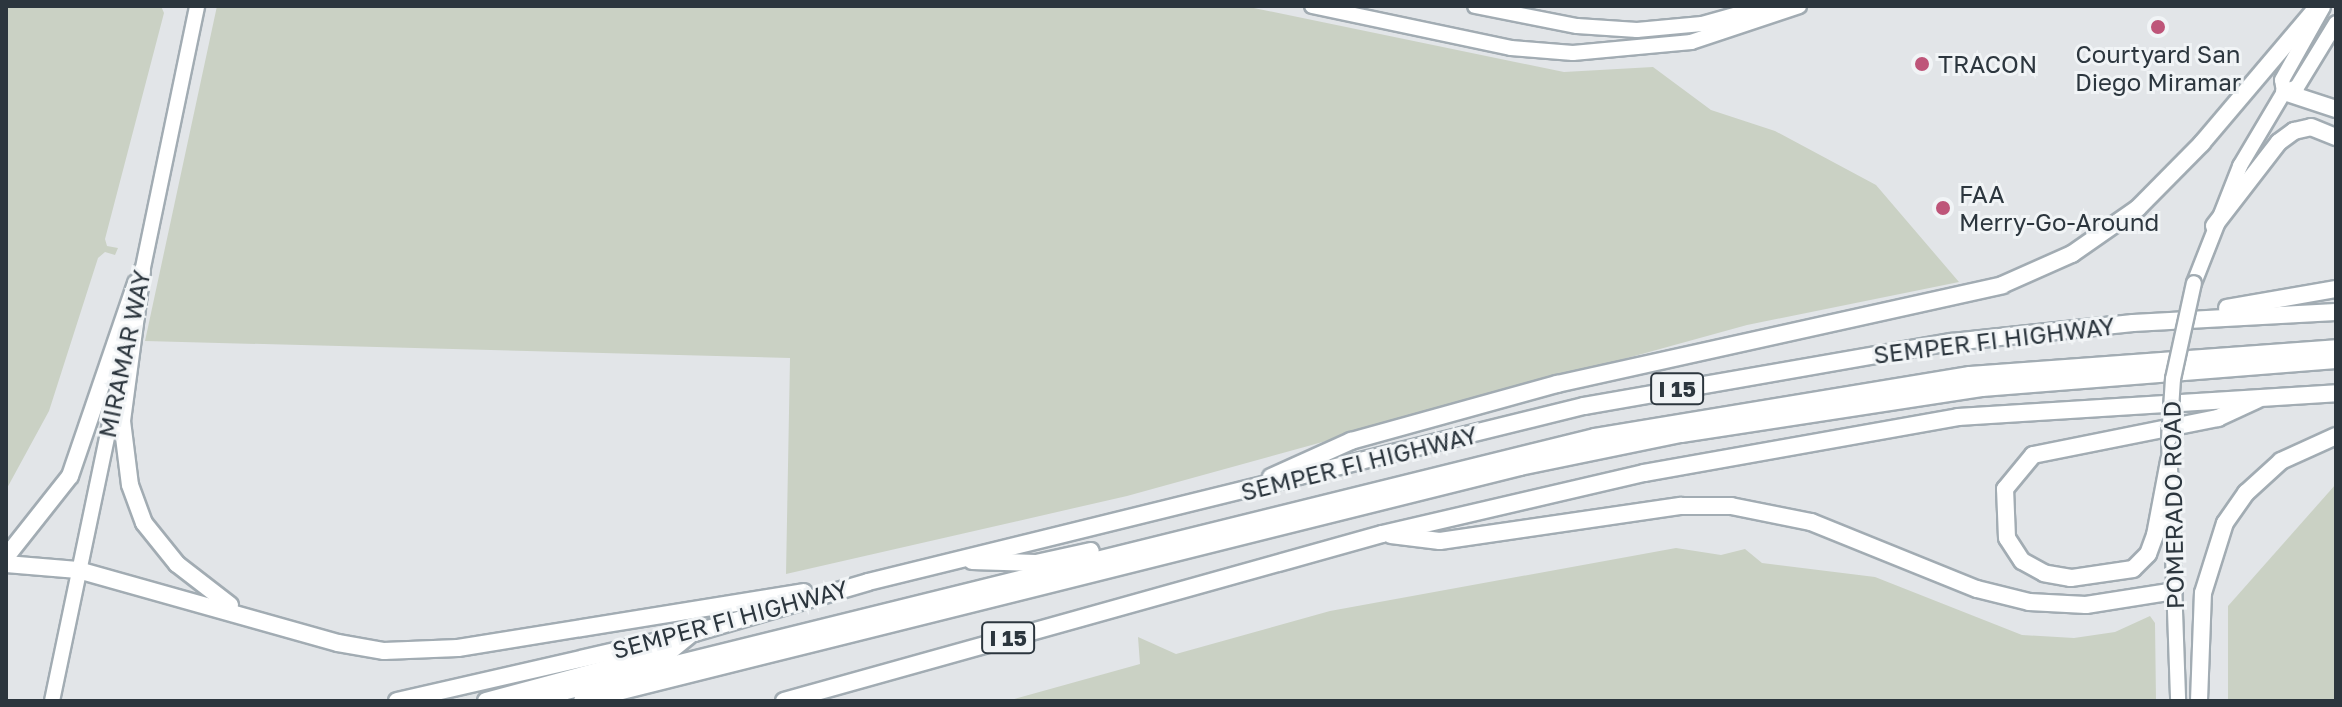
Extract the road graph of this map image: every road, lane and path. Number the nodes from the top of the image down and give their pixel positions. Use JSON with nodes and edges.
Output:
{"nodes":[{"id":1,"x":197,"y":6,"type":"edge"},
{"id":2,"x":1312,"y":6,"type":"edge"},
{"id":3,"x":1475,"y":6,"type":"edge"},
{"id":4,"x":1766,"y":6,"type":"edge"},
{"id":5,"x":1799,"y":6,"type":"edge"},
{"id":6,"x":2321,"y":6,"type":"edge"},
{"id":7,"x":2336,"y":23,"type":"edge"},
{"id":8,"x":2284,"y":92,"type":"junction"},
{"id":9,"x":2336,"y":109,"type":"edge"},
{"id":10,"x":2336,"y":137,"type":"edge"},
{"id":11,"x":2214,"y":226,"type":"junction"},
{"id":12,"x":142,"y":271,"type":"junction"},
{"id":13,"x":2336,"y":289,"type":"edge"},
{"id":14,"x":2336,"y":312,"type":"edge"},
{"id":15,"x":2133,"y":323,"type":"junction"},
{"id":16,"x":2336,"y":348,"type":"edge"},
{"id":17,"x":2336,"y":360,"type":"edge"},
{"id":18,"x":2336,"y":393,"type":"edge"},
{"id":19,"x":2266,"y":395,"type":"junction"},
{"id":20,"x":2336,"y":436,"type":"edge"},
{"id":21,"x":2169,"y":461,"type":"junction"},
{"id":22,"x":1229,"y":496,"type":"junction"},
{"id":23,"x":1382,"y":534,"type":"junction"},
{"id":24,"x":1153,"y":545,"type":"junction"},
{"id":25,"x":6,"y":557,"type":"edge"},
{"id":26,"x":961,"y":560,"type":"junction"},
{"id":27,"x":6,"y":564,"type":"edge"},
{"id":28,"x":78,"y":570,"type":"junction"},
{"id":29,"x":868,"y":582,"type":"junction"},
{"id":30,"x":2174,"y":591,"type":"junction"},
{"id":31,"x":253,"y":618,"type":"junction"},
{"id":32,"x":694,"y":633,"type":"junction"},
{"id":33,"x":52,"y":701,"type":"edge"},
{"id":34,"x":397,"y":701,"type":"edge"},
{"id":35,"x":486,"y":701,"type":"edge"},
{"id":36,"x":526,"y":701,"type":"edge"},
{"id":37,"x":582,"y":701,"type":"edge"},
{"id":38,"x":784,"y":701,"type":"edge"},
{"id":39,"x":2178,"y":701,"type":"edge"},
{"id":40,"x":2199,"y":701,"type":"edge"}],
"edges":[{"from":1,"to":12,"type":"main road","name":"MIRAMAR WAY"},
{"from":2,"to":5,"type":"main road"},
{"from":3,"to":4,"type":"main road"},
{"from":6,"to":8,"type":"main road"},
{"from":6,"to":22,"type":"highway"},
{"from":7,"to":8,"type":"main road"},
{"from":8,"to":9,"type":"highway"},
{"from":8,"to":11,"type":"main road","name":"POMERADO ROAD"},
{"from":10,"to":11,"type":"highway"},
{"from":11,"to":21,"type":"main road","name":"POMERADO ROAD","bridge":true},
{"from":12,"to":25,"type":"highway"},
{"from":12,"to":28,"type":"main road","name":"MIRAMAR WAY"},
{"from":12,"to":31,"type":"highway"},
{"from":13,"to":15,"type":"highway"},
{"from":14,"to":15,"type":"highway","name":"SEMPER FI HIGHWAY","number":"I 15"},
{"from":15,"to":22,"type":"highway","name":"SEMPER FI HIGHWAY","number":"I 15"},
{"from":16,"to":24,"type":"highway"},
{"from":17,"to":37,"type":"highway"},
{"from":18,"to":19,"type":"highway","number":"I 15"},
{"from":19,"to":21,"type":"highway"},
{"from":19,"to":23,"type":"highway","number":"I 15"},
{"from":20,"to":40,"type":"highway"},
{"from":21,"to":30,"type":"main road","name":"POMERADO ROAD"},
{"from":22,"to":26,"type":"highway","name":"SEMPER FI HIGHWAY","number":"I 15"},
{"from":23,"to":30,"type":"highway"},
{"from":23,"to":38,"type":"highway","number":"I 15"},
{"from":24,"to":26,"type":"highway"},
{"from":24,"to":36,"type":"highway"},
{"from":26,"to":29,"type":"highway","name":"SEMPER FI HIGHWAY","number":"I 15"},
{"from":27,"to":28,"type":"highway"},
{"from":28,"to":31,"type":"highway"},
{"from":28,"to":33,"type":"main road","name":"MIRAMAR WAY"},
{"from":29,"to":31,"type":"highway"},
{"from":29,"to":32,"type":"highway","name":"SEMPER FI HIGHWAY","number":"I 15"},
{"from":30,"to":39,"type":"main road","name":"POMERADO ROAD"},
{"from":32,"to":34,"type":"highway","name":"SEMPER FI HIGHWAY","number":"I 15"},
{"from":32,"to":35,"type":"highway"}]}
